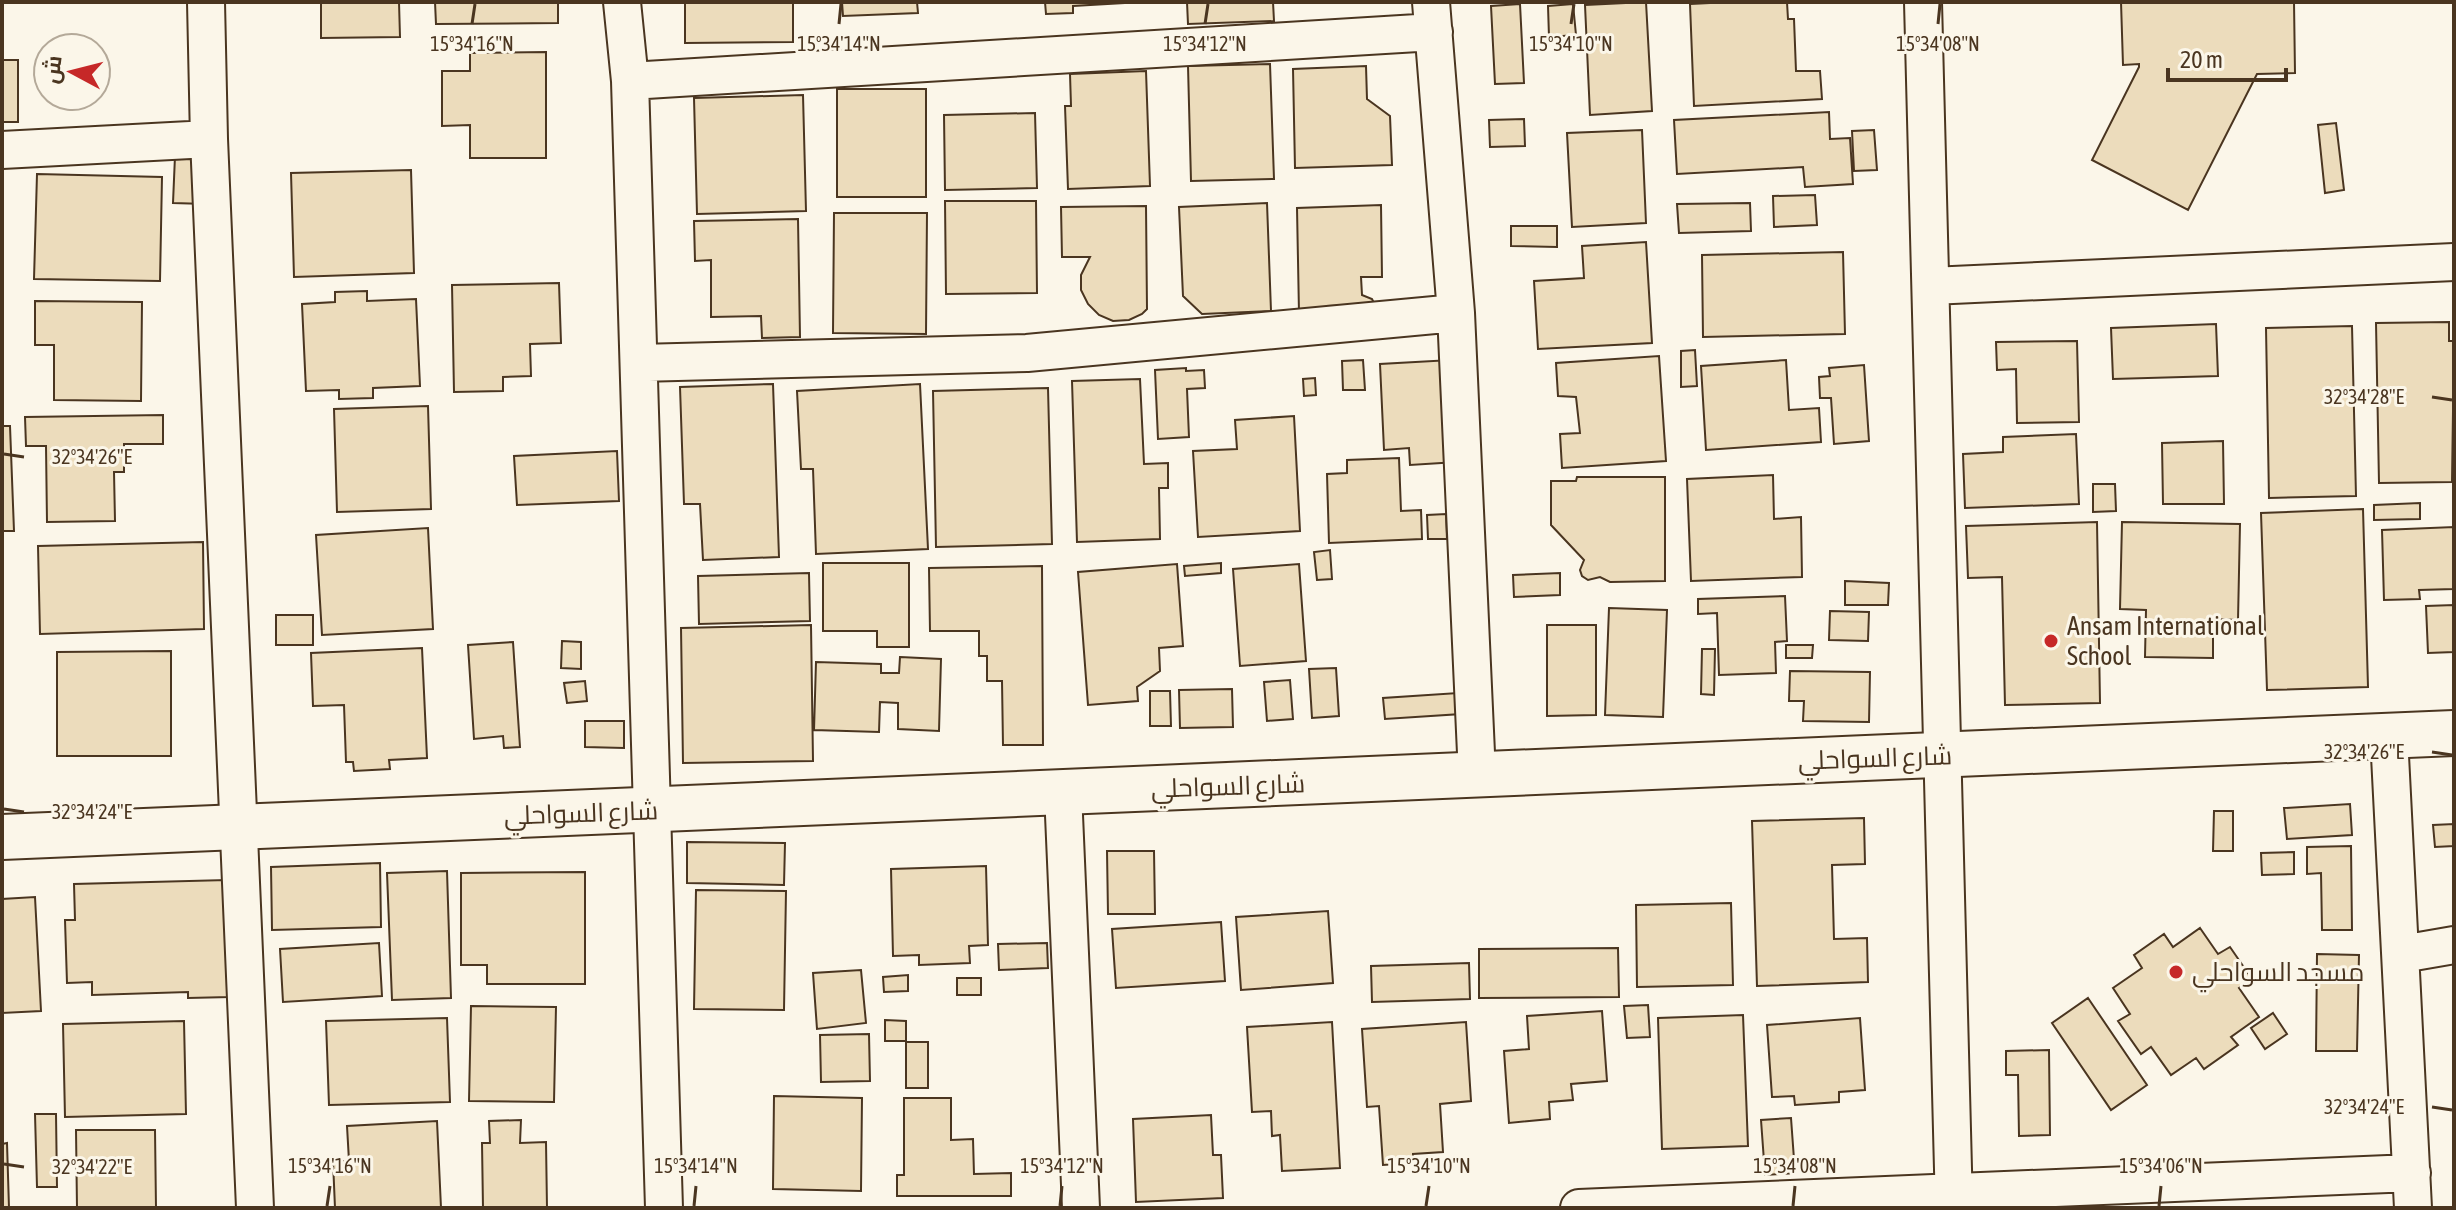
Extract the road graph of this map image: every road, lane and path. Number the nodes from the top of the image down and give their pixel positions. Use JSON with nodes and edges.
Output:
{"nodes":[{"id":1,"x":206,"y":2,"type":"edge"},
{"id":2,"x":622,"y":2,"type":"edge"},
{"id":3,"x":1923,"y":2,"type":"edge"},
{"id":4,"x":1432,"y":17,"type":"edge"},
{"id":5,"x":630,"y":81,"type":"junction"},
{"id":6,"x":209,"y":139,"type":"junction"},
{"id":7,"x":2,"y":150,"type":"edge"},
{"id":8,"x":2454,"y":262,"type":"edge"},
{"id":9,"x":1931,"y":286,"type":"junction"},
{"id":10,"x":1456,"y":313,"type":"junction"},
{"id":11,"x":639,"y":363,"type":"junction"},
{"id":12,"x":2454,"y":733,"type":"edge"},
{"id":13,"x":2389,"y":736,"type":"junction"},
{"id":14,"x":1943,"y":755,"type":"junction"},
{"id":15,"x":1477,"y":775,"type":"junction"},
{"id":16,"x":1063,"y":792,"type":"junction"},
{"id":17,"x":654,"y":810,"type":"junction"},
{"id":18,"x":239,"y":827,"type":"junction"},
{"id":19,"x":2,"y":837,"type":"edge"},
{"id":20,"x":2454,"y":945,"type":"edge"},
{"id":21,"x":2402,"y":954,"type":"junction"},
{"id":22,"x":2412,"y":1191,"type":"edge"},
{"id":23,"x":1954,"y":1200,"type":"edge"},
{"id":24,"x":255,"y":1208,"type":"edge"},
{"id":25,"x":664,"y":1208,"type":"edge"},
{"id":26,"x":1081,"y":1208,"type":"edge"},
{"id":27,"x":1579,"y":1208,"type":"edge"}],
"edges":[{"from":1,"to":6,"type":"street"},
{"from":2,"to":5,"type":"street"},
{"from":3,"to":9,"type":"street"},
{"from":4,"to":5,"type":"street"},
{"from":4,"to":10,"type":"street"},
{"from":5,"to":11,"type":"street"},
{"from":6,"to":7,"type":"street"},
{"from":6,"to":18,"type":"street"},
{"from":8,"to":9,"type":"street"},
{"from":9,"to":14,"type":"street"},
{"from":10,"to":11,"type":"street"},
{"from":10,"to":15,"type":"street"},
{"from":11,"to":17,"type":"street"},
{"from":12,"to":13,"type":"street","name":"شارع السواحلي"},
{"from":13,"to":14,"type":"street","name":"شارع السواحلي"},
{"from":13,"to":21,"type":"street"},
{"from":14,"to":15,"type":"street","name":"شارع السواحلي"},
{"from":14,"to":23,"type":"street"},
{"from":15,"to":16,"type":"street","name":"شارع السواحلي"},
{"from":16,"to":17,"type":"street","name":"شارع السواحلي"},
{"from":16,"to":26,"type":"street"},
{"from":17,"to":18,"type":"street","name":"شارع السواحلي"},
{"from":17,"to":25,"type":"street"},
{"from":18,"to":19,"type":"street","name":"شارع السواحلي"},
{"from":18,"to":24,"type":"street"},
{"from":20,"to":21,"type":"street"},
{"from":21,"to":22,"type":"street"},
{"from":22,"to":23,"type":"street"},
{"from":23,"to":27,"type":"street"}]}
